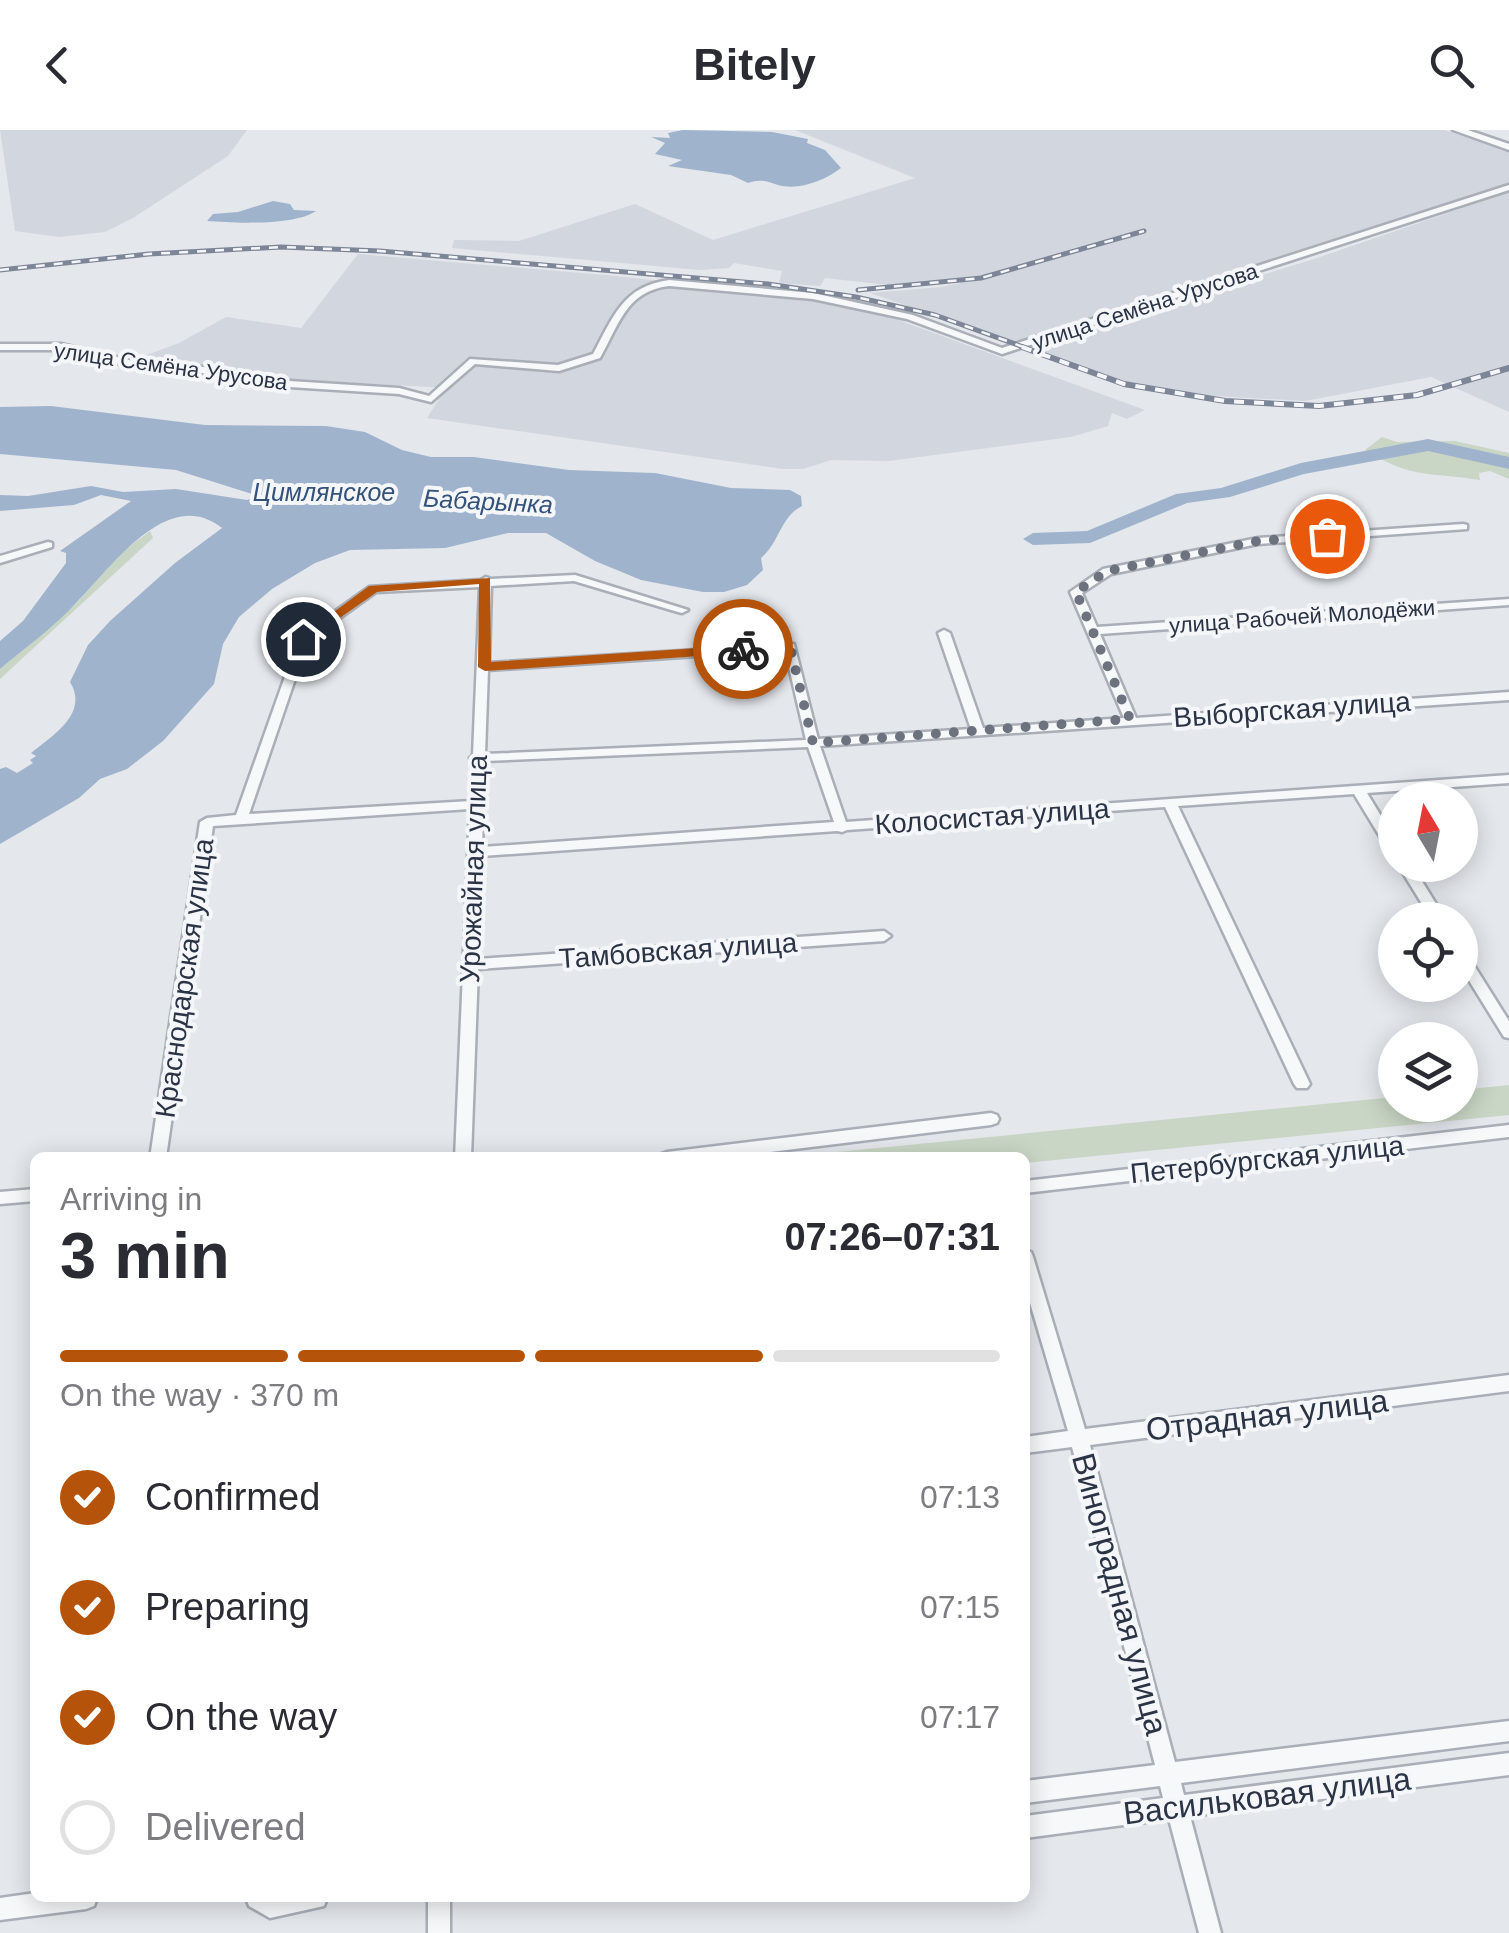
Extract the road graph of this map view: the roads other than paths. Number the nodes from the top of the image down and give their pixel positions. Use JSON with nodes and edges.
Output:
{"nodes":[{"id":1,"x":1458,"y":130,"type":"edge"},
{"id":2,"x":1509,"y":147,"type":"edge"},
{"id":3,"x":1509,"y":188,"type":"edge"},
{"id":4,"x":0,"y":347,"type":"edge"},
{"id":5,"x":1463,"y":526,"type":"dead end"},
{"id":6,"x":48,"y":545,"type":"dead end"},
{"id":7,"x":0,"y":560,"type":"edge"},
{"id":8,"x":486,"y":580,"type":"junction"},
{"id":9,"x":1509,"y":602,"type":"edge"},
{"id":10,"x":682,"y":610,"type":"dead end"},
{"id":11,"x":1095,"y":631,"type":"junction"},
{"id":12,"x":944,"y":634,"type":"dead end"},
{"id":13,"x":485,"y":667,"type":"junction"},
{"id":14,"x":1509,"y":696,"type":"edge"},
{"id":15,"x":1130,"y":719,"type":"junction"},
{"id":16,"x":977,"y":729,"type":"junction"},
{"id":17,"x":813,"y":743,"type":"junction"},
{"id":18,"x":476,"y":758,"type":"junction"},
{"id":19,"x":1509,"y":779,"type":"edge"},
{"id":20,"x":1358,"y":790,"type":"junction"},
{"id":21,"x":1170,"y":804,"type":"junction"},
{"id":22,"x":474,"y":805,"type":"junction"},
{"id":23,"x":241,"y":818,"type":"junction"},
{"id":24,"x":1378,"y":822,"type":"edge"},
{"id":25,"x":842,"y":828,"type":"junction"},
{"id":26,"x":475,"y":852,"type":"junction"},
{"id":27,"x":884,"y":936,"type":"dead end"},
{"id":28,"x":471,"y":964,"type":"junction"},
{"id":29,"x":1478,"y":983,"type":"edge"},
{"id":30,"x":1509,"y":1033,"type":"edge"},
{"id":31,"x":1302,"y":1084,"type":"dead end"},
{"id":32,"x":991,"y":1119,"type":"dead end"},
{"id":33,"x":1509,"y":1132,"type":"edge"},
{"id":34,"x":159,"y":1152,"type":"edge"},
{"id":35,"x":463,"y":1152,"type":"edge"},
{"id":36,"x":717,"y":1152,"type":"edge"},
{"id":37,"x":1030,"y":1186,"type":"edge"},
{"id":38,"x":30,"y":1195,"type":"edge"},
{"id":39,"x":0,"y":1198,"type":"edge"},
{"id":40,"x":1030,"y":1274,"type":"edge"},
{"id":41,"x":1509,"y":1383,"type":"edge"},
{"id":42,"x":1079,"y":1439,"type":"junction"},
{"id":43,"x":1030,"y":1444,"type":"edge"},
{"id":44,"x":1509,"y":1731,"type":"edge"},
{"id":45,"x":1509,"y":1764,"type":"edge"},
{"id":46,"x":1168,"y":1772,"type":"junction"},
{"id":47,"x":1030,"y":1791,"type":"edge"},
{"id":48,"x":1178,"y":1808,"type":"junction"},
{"id":49,"x":1030,"y":1825,"type":"edge"},
{"id":50,"x":55,"y":1902,"type":"edge"},
{"id":51,"x":262,"y":1902,"type":"edge"},
{"id":52,"x":296,"y":1902,"type":"edge"},
{"id":53,"x":439,"y":1902,"type":"edge"},
{"id":54,"x":0,"y":1909,"type":"edge"},
{"id":55,"x":439,"y":1933,"type":"edge"},
{"id":56,"x":1210,"y":1933,"type":"edge"}],
"edges":[{"from":1,"to":2,"type":"street"},
{"from":3,"to":4,"type":"street","name":"улица Семёна Урусова"},
{"from":5,"to":11,"type":"street"},
{"from":6,"to":7,"type":"street"},
{"from":8,"to":10,"type":"street","name":"Краснодарская улица"},
{"from":8,"to":13,"type":"street","name":"Урожайная улица"},
{"from":8,"to":23,"type":"street","name":"Краснодарская улица"},
{"from":9,"to":11,"type":"street","name":"улица Рабочей Молодёжи"},
{"from":11,"to":15,"type":"street"},
{"from":12,"to":16,"type":"street"},
{"from":13,"to":17,"type":"street"},
{"from":13,"to":18,"type":"street","name":"Урожайная улица"},
{"from":14,"to":15,"type":"street","name":"Выборгская улица"},
{"from":15,"to":16,"type":"street","name":"Выборгская улица"},
{"from":16,"to":17,"type":"street","name":"Выборгская улица"},
{"from":17,"to":18,"type":"street","name":"Выборгская улица"},
{"from":17,"to":25,"type":"street"},
{"from":18,"to":22,"type":"street","name":"Урожайная улица"},
{"from":19,"to":20,"type":"street","name":"Колосистая улица"},
{"from":20,"to":21,"type":"street","name":"Колосистая улица"},
{"from":20,"to":24,"type":"street"},
{"from":21,"to":25,"type":"street","name":"Колосистая улица"},
{"from":21,"to":31,"type":"street"},
{"from":22,"to":23,"type":"street"},
{"from":22,"to":26,"type":"street","name":"Урожайная улица"},
{"from":23,"to":34,"type":"street","name":"Краснодарская улица"},
{"from":25,"to":26,"type":"street","name":"Колосистая улица"},
{"from":26,"to":28,"type":"street","name":"Урожайная улица"},
{"from":27,"to":28,"type":"street","name":"Тамбовская улица"},
{"from":28,"to":35,"type":"street","name":"Урожайная улица"},
{"from":29,"to":30,"type":"street"},
{"from":32,"to":36,"type":"street"},
{"from":33,"to":37,"type":"street","name":"Петербургская улица"},
{"from":38,"to":39,"type":"street"},
{"from":40,"to":42,"type":"street","name":"Виноградная улица"},
{"from":41,"to":42,"type":"street","name":"Отрадная улица"},
{"from":42,"to":43,"type":"street","name":"Отрадная улица"},
{"from":42,"to":46,"type":"street","name":"Виноградная улица"},
{"from":44,"to":46,"type":"street","name":"Васильковая улица"},
{"from":45,"to":48,"type":"street","name":"Васильковая улица"},
{"from":46,"to":47,"type":"street","name":"Васильковая улица"},
{"from":46,"to":48,"type":"street","name":"Виноградная улица"},
{"from":48,"to":49,"type":"street","name":"Васильковая улица"},
{"from":48,"to":56,"type":"street","name":"Виноградная улица"},
{"from":50,"to":54,"type":"street"},
{"from":51,"to":52,"type":"street"},
{"from":53,"to":55,"type":"street"}]}
